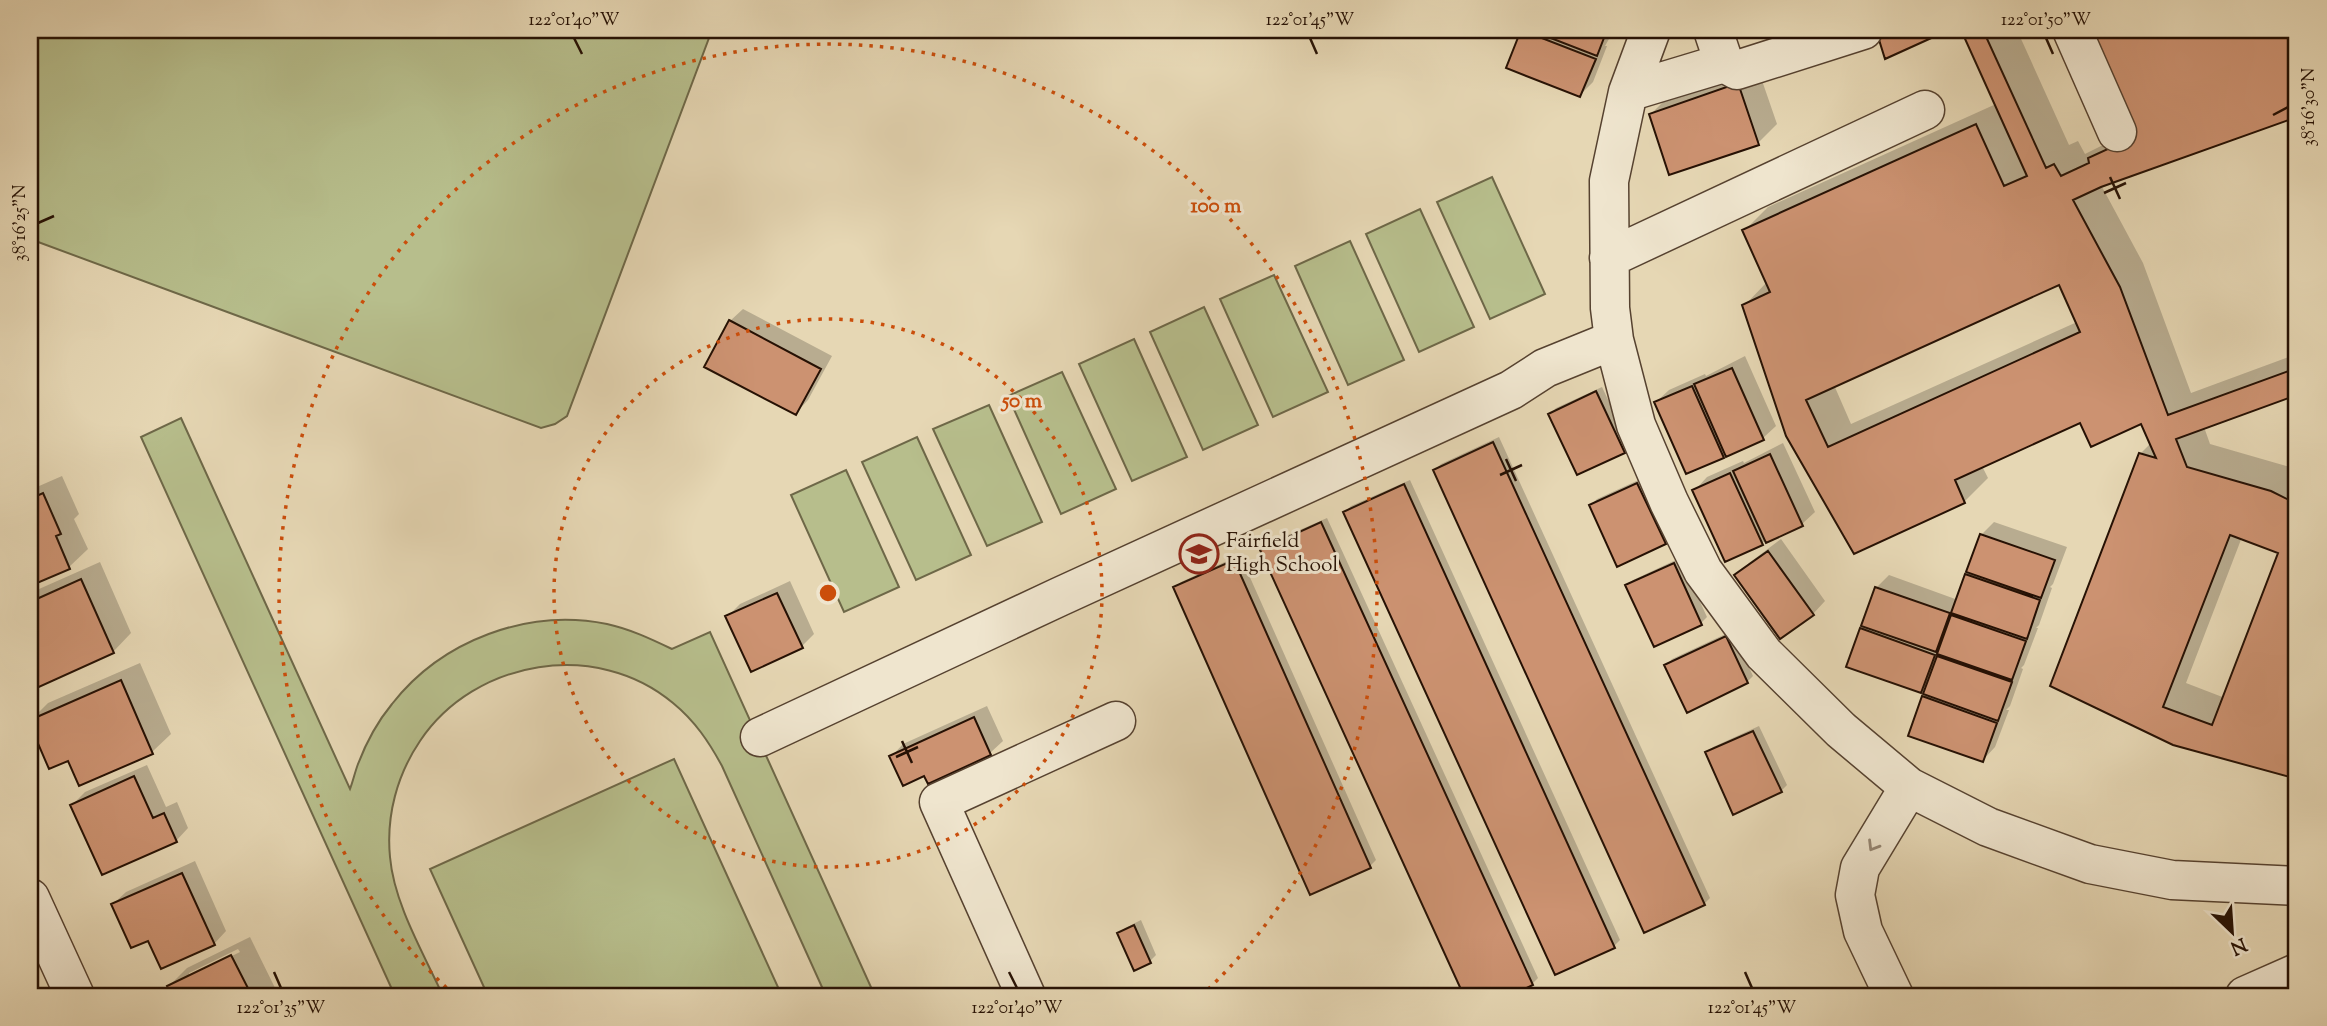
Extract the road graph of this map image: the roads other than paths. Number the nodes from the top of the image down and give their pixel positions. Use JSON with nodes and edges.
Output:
{"nodes":[{"id":1,"x":1651,"y":30,"type":"edge"},
{"id":2,"x":1863,"y":30,"type":"edge"},
{"id":3,"x":2072,"y":30,"type":"edge"},
{"id":4,"x":1718,"y":46,"type":"edge"},
{"id":5,"x":1628,"y":92,"type":"junction"},
{"id":6,"x":1925,"y":110,"type":"dead end"},
{"id":7,"x":2118,"y":132,"type":"dead end"},
{"id":8,"x":1609,"y":258,"type":"junction"},
{"id":9,"x":1614,"y":340,"type":"junction"},
{"id":10,"x":1116,"y":721,"type":"dead end"},
{"id":11,"x":760,"y":737,"type":"dead end"},
{"id":12,"x":1909,"y":787,"type":"junction"},
{"id":13,"x":2297,"y":886,"type":"edge"},
{"id":14,"x":30,"y":898,"type":"edge"},
{"id":15,"x":2297,"y":973,"type":"edge"},
{"id":16,"x":75,"y":996,"type":"edge"},
{"id":17,"x":1026,"y":996,"type":"edge"},
{"id":18,"x":1894,"y":996,"type":"edge"},
{"id":19,"x":2245,"y":996,"type":"edge"}],
"edges":[{"from":1,"to":5,"type":"street"},
{"from":2,"to":4,"type":"street"},
{"from":3,"to":7,"type":"street"},
{"from":4,"to":5,"type":"street"},
{"from":5,"to":8,"type":"street"},
{"from":6,"to":8,"type":"street"},
{"from":8,"to":9,"type":"street"},
{"from":9,"to":11,"type":"street"},
{"from":9,"to":12,"type":"street"},
{"from":10,"to":17,"type":"street"},
{"from":12,"to":13,"type":"street"},
{"from":12,"to":18,"type":"street","one_way":true},
{"from":14,"to":16,"type":"street"},
{"from":15,"to":19,"type":"street"}]}
